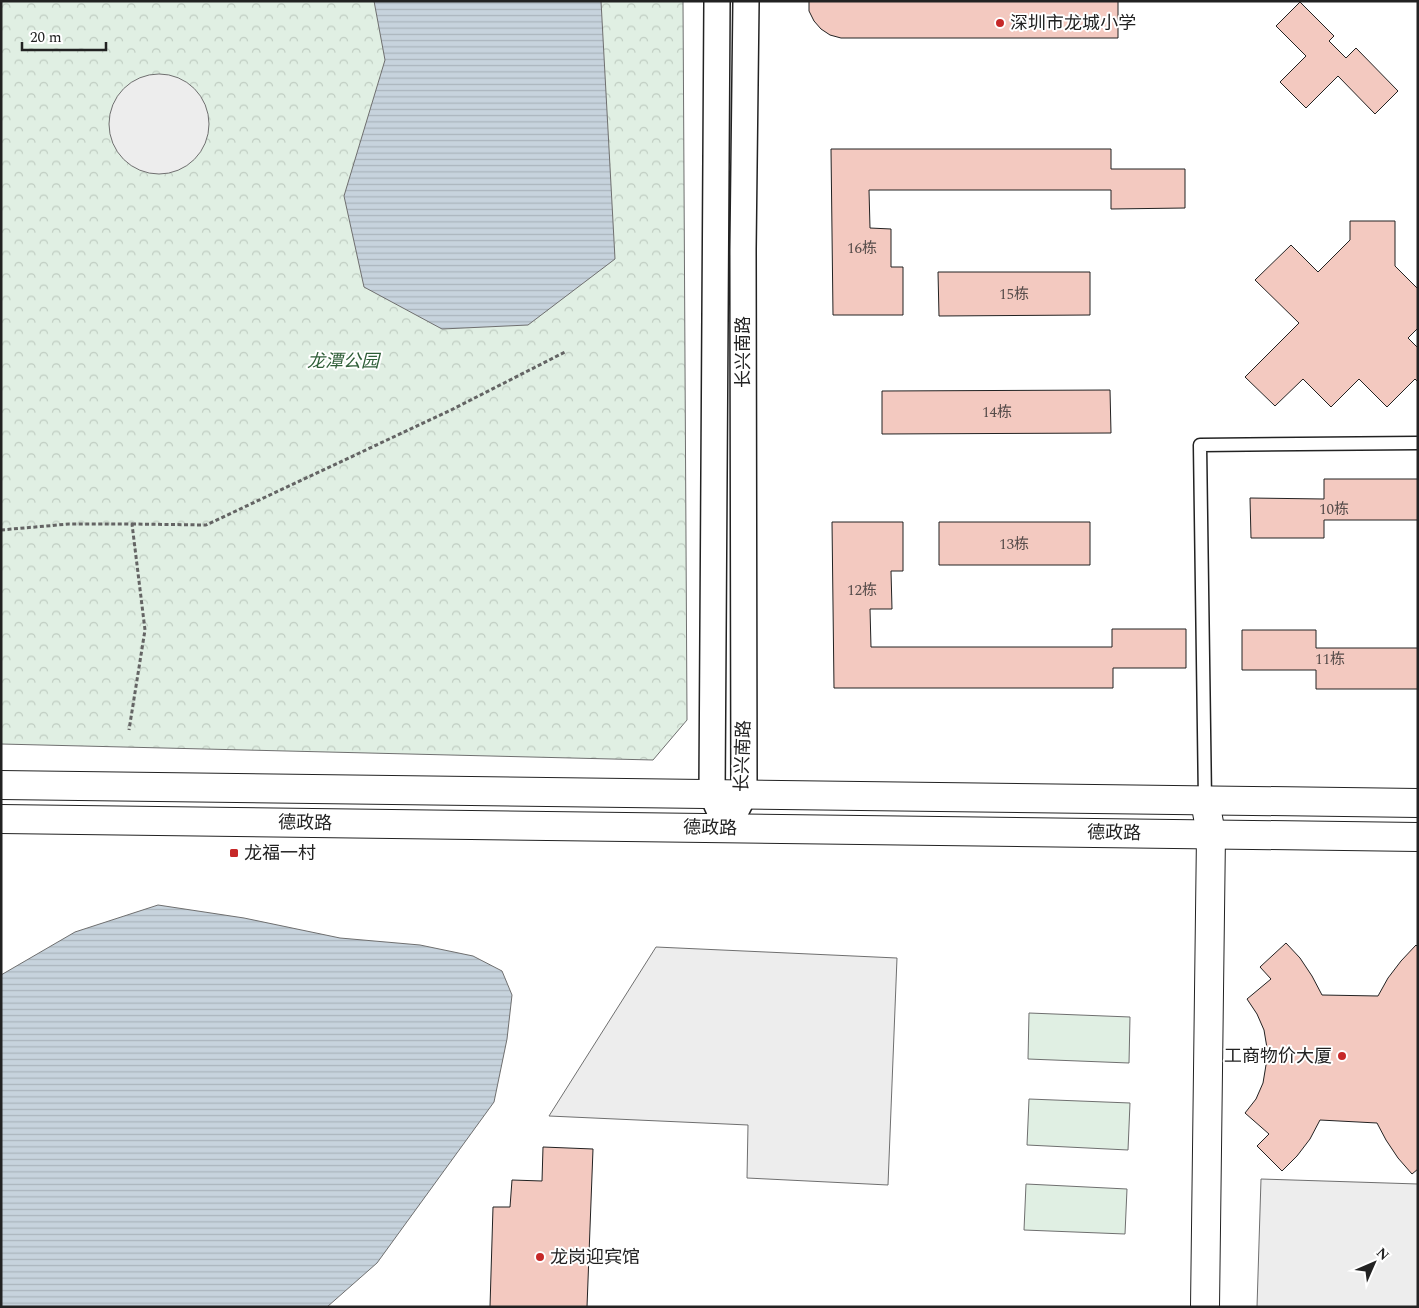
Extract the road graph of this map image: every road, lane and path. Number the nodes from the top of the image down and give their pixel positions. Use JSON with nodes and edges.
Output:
{"nodes":[{"id":1,"x":717,"y":1,"type":"edge"},
{"id":2,"x":746,"y":1,"type":"edge"},
{"id":3,"x":565,"y":352,"type":"dead end"},
{"id":4,"x":1418,"y":443,"type":"edge"},
{"id":5,"x":132,"y":524,"type":"junction"},
{"id":6,"x":1,"y":530,"type":"edge"},
{"id":7,"x":129,"y":730,"type":"dead end"},
{"id":8,"x":1,"y":785,"type":"edge"},
{"id":9,"x":712,"y":794,"type":"junction"},
{"id":10,"x":744,"y":795,"type":"junction"},
{"id":11,"x":1205,"y":801,"type":"junction"},
{"id":12,"x":1418,"y":803,"type":"edge"},
{"id":13,"x":1,"y":819,"type":"edge"},
{"id":14,"x":728,"y":828,"type":"junction"},
{"id":15,"x":1211,"y":834,"type":"junction"},
{"id":16,"x":1418,"y":837,"type":"edge"},
{"id":17,"x":1205,"y":1307,"type":"edge"}],
"edges":[{"from":1,"to":9,"type":"street","name":"长兴南路"},
{"from":2,"to":10,"type":"street","name":"长兴南路"},
{"from":3,"to":5,"type":"path"},
{"from":4,"to":11,"type":"lane"},
{"from":5,"to":6,"type":"path"},
{"from":5,"to":7,"type":"path"},
{"from":8,"to":9,"type":"main road","name":"德政路"},
{"from":9,"to":10,"type":"main road","name":"德政路"},
{"from":9,"to":14,"type":"street","name":"长兴南路"},
{"from":10,"to":11,"type":"main road","name":"德政路"},
{"from":10,"to":14,"type":"street","name":"长兴南路"},
{"from":11,"to":12,"type":"main road","name":"德政路"},
{"from":11,"to":15,"type":"main road"},
{"from":13,"to":14,"type":"main road","name":"德政路"},
{"from":14,"to":15,"type":"main road","name":"德政路"},
{"from":15,"to":16,"type":"main road","name":"德政路"},
{"from":15,"to":17,"type":"main road"}]}
